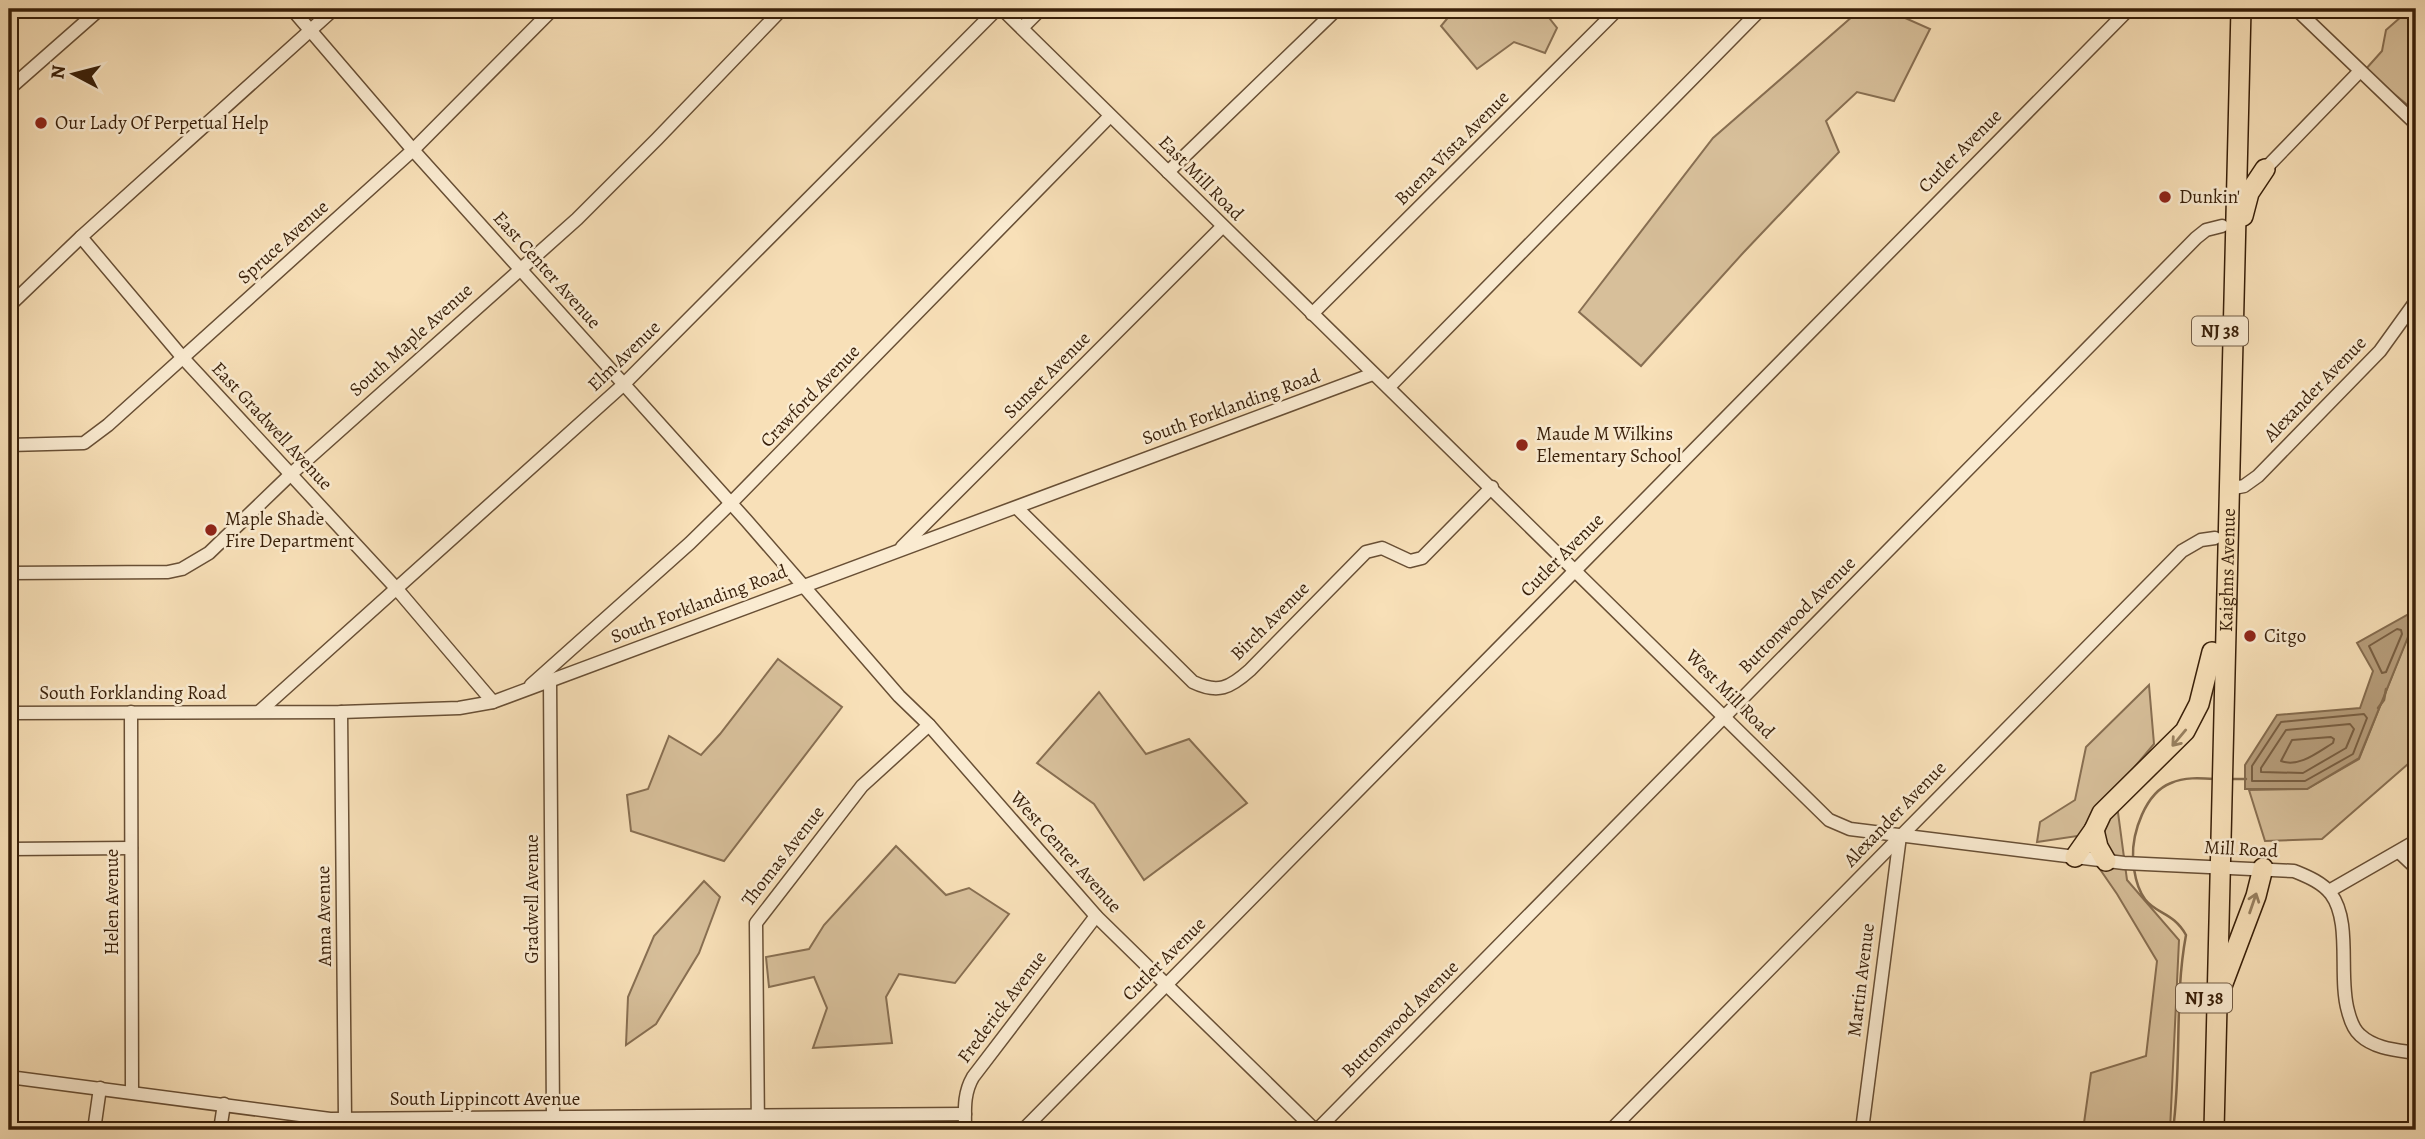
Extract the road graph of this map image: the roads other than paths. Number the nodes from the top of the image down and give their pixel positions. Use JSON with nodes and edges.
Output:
{"nodes":[{"id":1,"x":100,"y":9,"type":"edge"},
{"id":2,"x":292,"y":9,"type":"edge"},
{"id":3,"x":334,"y":9,"type":"edge"},
{"id":4,"x":553,"y":9,"type":"edge"},
{"id":5,"x":782,"y":9,"type":"edge"},
{"id":6,"x":999,"y":9,"type":"edge"},
{"id":7,"x":1041,"y":9,"type":"edge"},
{"id":8,"x":1337,"y":9,"type":"edge"},
{"id":9,"x":1618,"y":9,"type":"edge"},
{"id":10,"x":2129,"y":9,"type":"edge"},
{"id":11,"x":2228,"y":9,"type":"edge"},
{"id":12,"x":2241,"y":9,"type":"edge"},
{"id":13,"x":2297,"y":9,"type":"edge"},
{"id":14,"x":1752,"y":12,"type":"edge"},
{"id":15,"x":1022,"y":29,"type":"junction"},
{"id":16,"x":312,"y":31,"type":"junction"},
{"id":17,"x":2360,"y":71,"type":"junction"},
{"id":18,"x":9,"y":89,"type":"edge"},
{"id":19,"x":1110,"y":116,"type":"junction"},
{"id":20,"x":2416,"y":124,"type":"edge"},
{"id":21,"x":413,"y":150,"type":"junction"},
{"id":22,"x":2265,"y":169,"type":"joint"},
{"id":23,"x":1168,"y":172,"type":"junction"},
{"id":24,"x":2222,"y":226,"type":"junction"},
{"id":25,"x":1222,"y":227,"type":"junction"},
{"id":26,"x":81,"y":237,"type":"junction"},
{"id":27,"x":2235,"y":262,"type":"junction"},
{"id":28,"x":520,"y":268,"type":"junction"},
{"id":29,"x":2416,"y":301,"type":"edge"},
{"id":30,"x":9,"y":306,"type":"edge"},
{"id":31,"x":1312,"y":314,"type":"junction"},
{"id":32,"x":183,"y":358,"type":"junction"},
{"id":33,"x":1373,"y":374,"type":"junction"},
{"id":34,"x":624,"y":385,"type":"junction"},
{"id":35,"x":1389,"y":387,"type":"junction"},
{"id":36,"x":9,"y":445,"type":"edge"},
{"id":37,"x":291,"y":474,"type":"junction"},
{"id":38,"x":1492,"y":488,"type":"junction"},
{"id":39,"x":2229,"y":489,"type":"junction"},
{"id":40,"x":731,"y":503,"type":"junction"},
{"id":41,"x":1017,"y":508,"type":"junction"},
{"id":42,"x":2215,"y":538,"type":"junction"},
{"id":43,"x":899,"y":550,"type":"junction"},
{"id":44,"x":1575,"y":568,"type":"junction"},
{"id":45,"x":9,"y":573,"type":"edge"},
{"id":46,"x":804,"y":585,"type":"junction"},
{"id":47,"x":396,"y":588,"type":"junction"},
{"id":48,"x":2212,"y":652,"type":"junction"},
{"id":49,"x":550,"y":680,"type":"junction"},
{"id":50,"x":525,"y":690,"type":"junction"},
{"id":51,"x":493,"y":702,"type":"junction"},
{"id":52,"x":260,"y":711,"type":"junction"},
{"id":53,"x":131,"y":712,"type":"junction"},
{"id":54,"x":341,"y":712,"type":"junction"},
{"id":55,"x":9,"y":713,"type":"edge"},
{"id":56,"x":1724,"y":716,"type":"junction"},
{"id":57,"x":929,"y":725,"type":"junction"},
{"id":58,"x":2216,"y":780,"type":"junction"},
{"id":59,"x":2094,"y":830,"type":"junction"},
{"id":60,"x":1900,"y":836,"type":"junction"},
{"id":61,"x":2416,"y":841,"type":"edge"},
{"id":62,"x":131,"y":848,"type":"junction"},
{"id":63,"x":9,"y":849,"type":"edge"},
{"id":64,"x":2399,"y":852,"type":"junction"},
{"id":65,"x":2075,"y":857,"type":"junction"},
{"id":66,"x":2115,"y":862,"type":"junction"},
{"id":67,"x":2144,"y":864,"type":"joint"},
{"id":68,"x":2214,"y":866,"type":"junction"},
{"id":69,"x":2416,"y":867,"type":"edge"},
{"id":70,"x":2263,"y":868,"type":"junction"},
{"id":71,"x":2329,"y":891,"type":"junction"},
{"id":72,"x":1096,"y":916,"type":"junction"},
{"id":73,"x":1165,"y":984,"type":"junction"},
{"id":74,"x":2217,"y":1000,"type":"junction"},
{"id":75,"x":2416,"y":1053,"type":"edge"},
{"id":76,"x":9,"y":1077,"type":"edge"},
{"id":77,"x":100,"y":1088,"type":"junction"},
{"id":78,"x":132,"y":1092,"type":"junction"},
{"id":79,"x":224,"y":1104,"type":"junction"},
{"id":80,"x":965,"y":1114,"type":"junction"},
{"id":81,"x":758,"y":1116,"type":"junction"},
{"id":82,"x":553,"y":1117,"type":"junction"},
{"id":83,"x":345,"y":1119,"type":"junction"},
{"id":84,"x":522,"y":1124,"type":"edge"},
{"id":85,"x":1024,"y":1129,"type":"edge"},
{"id":86,"x":94,"y":1130,"type":"edge"},
{"id":87,"x":220,"y":1130,"type":"edge"},
{"id":88,"x":758,"y":1130,"type":"edge"},
{"id":89,"x":965,"y":1130,"type":"edge"},
{"id":90,"x":1316,"y":1130,"type":"edge"},
{"id":91,"x":1611,"y":1130,"type":"edge"},
{"id":92,"x":1862,"y":1130,"type":"edge"},
{"id":93,"x":2201,"y":1130,"type":"edge"},
{"id":94,"x":2214,"y":1130,"type":"edge"}],
"edges":[{"from":1,"to":18,"type":"street"},
{"from":2,"to":16,"type":"street","name":"East Center Avenue"},
{"from":3,"to":16,"type":"street"},
{"from":4,"to":21,"type":"street","name":"Spruce Avenue"},
{"from":5,"to":28,"type":"street","name":"South Maple Avenue"},
{"from":6,"to":15,"type":"street","name":"East Mill Road"},
{"from":6,"to":34,"type":"street","name":"Elm Avenue"},
{"from":7,"to":15,"type":"street"},
{"from":8,"to":23,"type":"street"},
{"from":9,"to":31,"type":"street","name":"Buena Vista Avenue"},
{"from":10,"to":44,"type":"street","name":"Cutler Avenue"},
{"from":11,"to":24,"type":"highway","name":"Kaighns Avenue","number":"NJ 38"},
{"from":12,"to":27,"type":"highway","name":"Kaighns Avenue","number":"NJ 38"},
{"from":13,"to":17,"type":"street"},
{"from":14,"to":35,"type":"street"},
{"from":15,"to":19,"type":"street","name":"East Mill Road"},
{"from":16,"to":21,"type":"street","name":"East Center Avenue"},
{"from":16,"to":26,"type":"street"},
{"from":17,"to":20,"type":"street"},
{"from":17,"to":22,"type":"street"},
{"from":19,"to":23,"type":"street","name":"East Mill Road"},
{"from":19,"to":40,"type":"street","name":"Crawford Avenue"},
{"from":21,"to":28,"type":"street","name":"East Center Avenue"},
{"from":21,"to":32,"type":"street","name":"Spruce Avenue"},
{"from":22,"to":27,"type":"highway"},
{"from":23,"to":25,"type":"street","name":"East Mill Road"},
{"from":24,"to":42,"type":"highway","name":"Kaighns Avenue","number":"NJ 38"},
{"from":24,"to":56,"type":"street","name":"Buttonwood Avenue"},
{"from":25,"to":31,"type":"street","name":"East Mill Road"},
{"from":25,"to":43,"type":"street","name":"Sunset Avenue"},
{"from":26,"to":30,"type":"street"},
{"from":26,"to":32,"type":"street","name":"East Gradwell Avenue"},
{"from":27,"to":39,"type":"highway","name":"Kaighns Avenue","number":"NJ 38"},
{"from":28,"to":34,"type":"street","name":"East Center Avenue"},
{"from":28,"to":37,"type":"street","name":"South Maple Avenue"},
{"from":29,"to":39,"type":"street","name":"Alexander Avenue"},
{"from":31,"to":33,"type":"street","name":"East Mill Road"},
{"from":32,"to":36,"type":"street","name":"Spruce Avenue"},
{"from":32,"to":37,"type":"street","name":"East Gradwell Avenue"},
{"from":33,"to":35,"type":"street","name":"West Mill Road"},
{"from":33,"to":41,"type":"street","name":"South Forklanding Road"},
{"from":34,"to":40,"type":"street","name":"East Center Avenue"},
{"from":34,"to":47,"type":"street","name":"Elm Avenue"},
{"from":35,"to":38,"type":"street","name":"West Mill Road"},
{"from":37,"to":45,"type":"street","name":"South Maple Avenue"},
{"from":37,"to":47,"type":"street","name":"East Gradwell Avenue"},
{"from":38,"to":41,"type":"street","name":"Birch Avenue"},
{"from":38,"to":44,"type":"street","name":"West Mill Road"},
{"from":39,"to":58,"type":"highway","name":"Kaighns Avenue","number":"NJ 38"},
{"from":40,"to":46,"type":"street","name":"East Center Avenue"},
{"from":40,"to":50,"type":"street","name":"Crawford Avenue"},
{"from":41,"to":43,"type":"street","name":"South Forklanding Road"},
{"from":42,"to":48,"type":"highway","name":"Kaighns Avenue","number":"NJ 38"},
{"from":42,"to":60,"type":"street","name":"Alexander Avenue"},
{"from":43,"to":46,"type":"street","name":"South Forklanding Road"},
{"from":44,"to":56,"type":"street","name":"West Mill Road"},
{"from":44,"to":73,"type":"street","name":"Cutler Avenue"},
{"from":46,"to":49,"type":"street","name":"South Forklanding Road"},
{"from":46,"to":57,"type":"street","name":"West Center Avenue"},
{"from":47,"to":51,"type":"street","name":"East Gradwell Avenue"},
{"from":47,"to":52,"type":"street","name":"Elm Avenue"},
{"from":48,"to":58,"type":"highway","name":"Kaighns Avenue","number":"NJ 38"},
{"from":48,"to":59,"type":"highway","one_way":true},
{"from":49,"to":50,"type":"street","name":"South Forklanding Road"},
{"from":49,"to":82,"type":"street","name":"Gradwell Avenue"},
{"from":50,"to":51,"type":"street","name":"South Forklanding Road"},
{"from":51,"to":54,"type":"street","name":"South Forklanding Road"},
{"from":52,"to":53,"type":"street","name":"South Forklanding Road"},
{"from":52,"to":54,"type":"street","name":"South Forklanding Road"},
{"from":53,"to":55,"type":"street","name":"South Forklanding Road"},
{"from":53,"to":62,"type":"street","name":"Helen Avenue"},
{"from":54,"to":83,"type":"street","name":"Anna Avenue"},
{"from":56,"to":60,"type":"street","name":"West Mill Road"},
{"from":56,"to":90,"type":"street","name":"Buttonwood Avenue"},
{"from":57,"to":72,"type":"street","name":"West Center Avenue"},
{"from":57,"to":81,"type":"street","name":"Thomas Avenue"},
{"from":58,"to":68,"type":"highway","name":"Kaighns Avenue","number":"NJ 38"},
{"from":59,"to":65,"type":"highway"},
{"from":59,"to":66,"type":"highway"},
{"from":60,"to":65,"type":"street","name":"West Mill Road"},
{"from":60,"to":91,"type":"street","name":"Alexander Avenue"},
{"from":60,"to":92,"type":"street","name":"Martin Avenue"},
{"from":61,"to":64,"type":"street"},
{"from":62,"to":63,"type":"street"},
{"from":62,"to":78,"type":"street","name":"Helen Avenue"},
{"from":64,"to":69,"type":"street"},
{"from":64,"to":71,"type":"street"},
{"from":65,"to":66,"type":"street","name":"West Mill Road"},
{"from":66,"to":67,"type":"street","name":"West Mill Road"},
{"from":67,"to":68,"type":"street","name":"Mill Road"},
{"from":68,"to":70,"type":"street","name":"Mill Road"},
{"from":68,"to":74,"type":"highway","name":"Kaighns Avenue","number":"NJ 38"},
{"from":68,"to":93,"type":"highway","name":"Kaighns Avenue","number":"NJ 38"},
{"from":70,"to":71,"type":"street","name":"Mill Road"},
{"from":74,"to":70,"type":"highway","one_way":true},
{"from":71,"to":75,"type":"street"},
{"from":72,"to":73,"type":"street","name":"West Center Avenue"},
{"from":72,"to":80,"type":"street","name":"Frederick Avenue"},
{"from":73,"to":85,"type":"street","name":"Cutler Avenue"},
{"from":73,"to":90,"type":"street","name":"West Center Avenue"},
{"from":74,"to":94,"type":"highway","name":"Kaighns Avenue","number":"NJ 38"},
{"from":76,"to":77,"type":"street","name":"South Lippincott Avenue"},
{"from":77,"to":78,"type":"street","name":"South Lippincott Avenue"},
{"from":77,"to":86,"type":"street"},
{"from":78,"to":79,"type":"street","name":"South Lippincott Avenue"},
{"from":79,"to":83,"type":"street","name":"South Lippincott Avenue"},
{"from":79,"to":87,"type":"street"},
{"from":80,"to":81,"type":"street","name":"South Lippincott Avenue"},
{"from":80,"to":89,"type":"street","name":"Frederick Avenue"},
{"from":81,"to":82,"type":"street","name":"South Lippincott Avenue"},
{"from":81,"to":88,"type":"street","name":"Thomas Avenue"},
{"from":82,"to":84,"type":"street","name":"South Lippincott Avenue"},
{"from":83,"to":84,"type":"street","name":"South Lippincott Avenue"}]}
